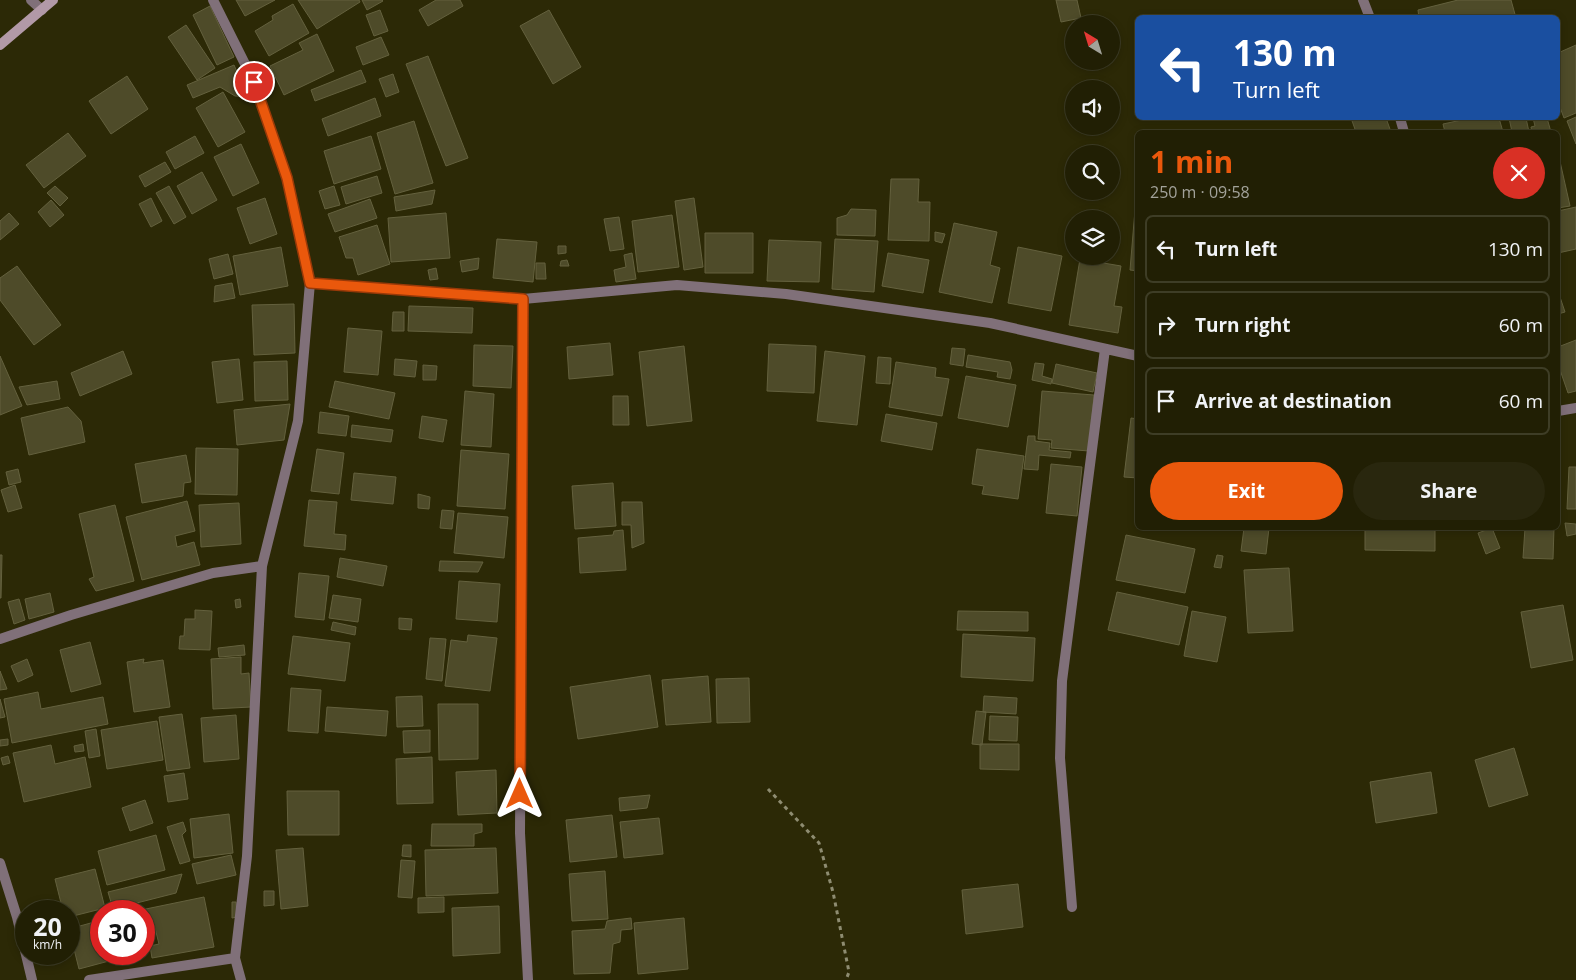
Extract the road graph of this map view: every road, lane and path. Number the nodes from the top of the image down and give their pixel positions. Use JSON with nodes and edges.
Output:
{"nodes":[{"id":1,"x":31,"y":0,"type":"edge"},
{"id":2,"x":53,"y":0,"type":"edge"},
{"id":3,"x":213,"y":0,"type":"edge"},
{"id":4,"x":1363,"y":0,"type":"edge"},
{"id":5,"x":42,"y":10,"type":"junction"},
{"id":6,"x":1369,"y":15,"type":"edge"},
{"id":7,"x":0,"y":45,"type":"edge"},
{"id":8,"x":310,"y":283,"type":"junction"},
{"id":9,"x":523,"y":299,"type":"junction"},
{"id":10,"x":1105,"y":349,"type":"junction"},
{"id":11,"x":1135,"y":355,"type":"edge"},
{"id":12,"x":1576,"y":408,"type":"edge"},
{"id":13,"x":1560,"y":411,"type":"edge"},
{"id":14,"x":262,"y":566,"type":"junction"},
{"id":15,"x":0,"y":639,"type":"edge"},
{"id":16,"x":768,"y":788,"type":"dead end"},
{"id":17,"x":0,"y":864,"type":"edge"},
{"id":18,"x":1072,"y":907,"type":"dead end"},
{"id":19,"x":235,"y":958,"type":"junction"},
{"id":20,"x":32,"y":980,"type":"edge"},
{"id":21,"x":89,"y":980,"type":"edge"},
{"id":22,"x":241,"y":980,"type":"edge"},
{"id":23,"x":528,"y":980,"type":"edge"},
{"id":24,"x":846,"y":980,"type":"edge"}],
"edges":[{"from":1,"to":5,"type":"street"},
{"from":2,"to":5,"type":"main road"},
{"from":3,"to":8,"type":"street"},
{"from":4,"to":6,"type":"street"},
{"from":5,"to":7,"type":"main road"},
{"from":8,"to":9,"type":"street"},
{"from":8,"to":14,"type":"street"},
{"from":9,"to":10,"type":"street"},
{"from":9,"to":23,"type":"street"},
{"from":10,"to":11,"type":"street"},
{"from":10,"to":18,"type":"street"},
{"from":12,"to":13,"type":"street"},
{"from":14,"to":15,"type":"street"},
{"from":14,"to":19,"type":"street"},
{"from":16,"to":24,"type":"path"},
{"from":17,"to":20,"type":"street"},
{"from":19,"to":21,"type":"street"},
{"from":19,"to":22,"type":"street"}]}
